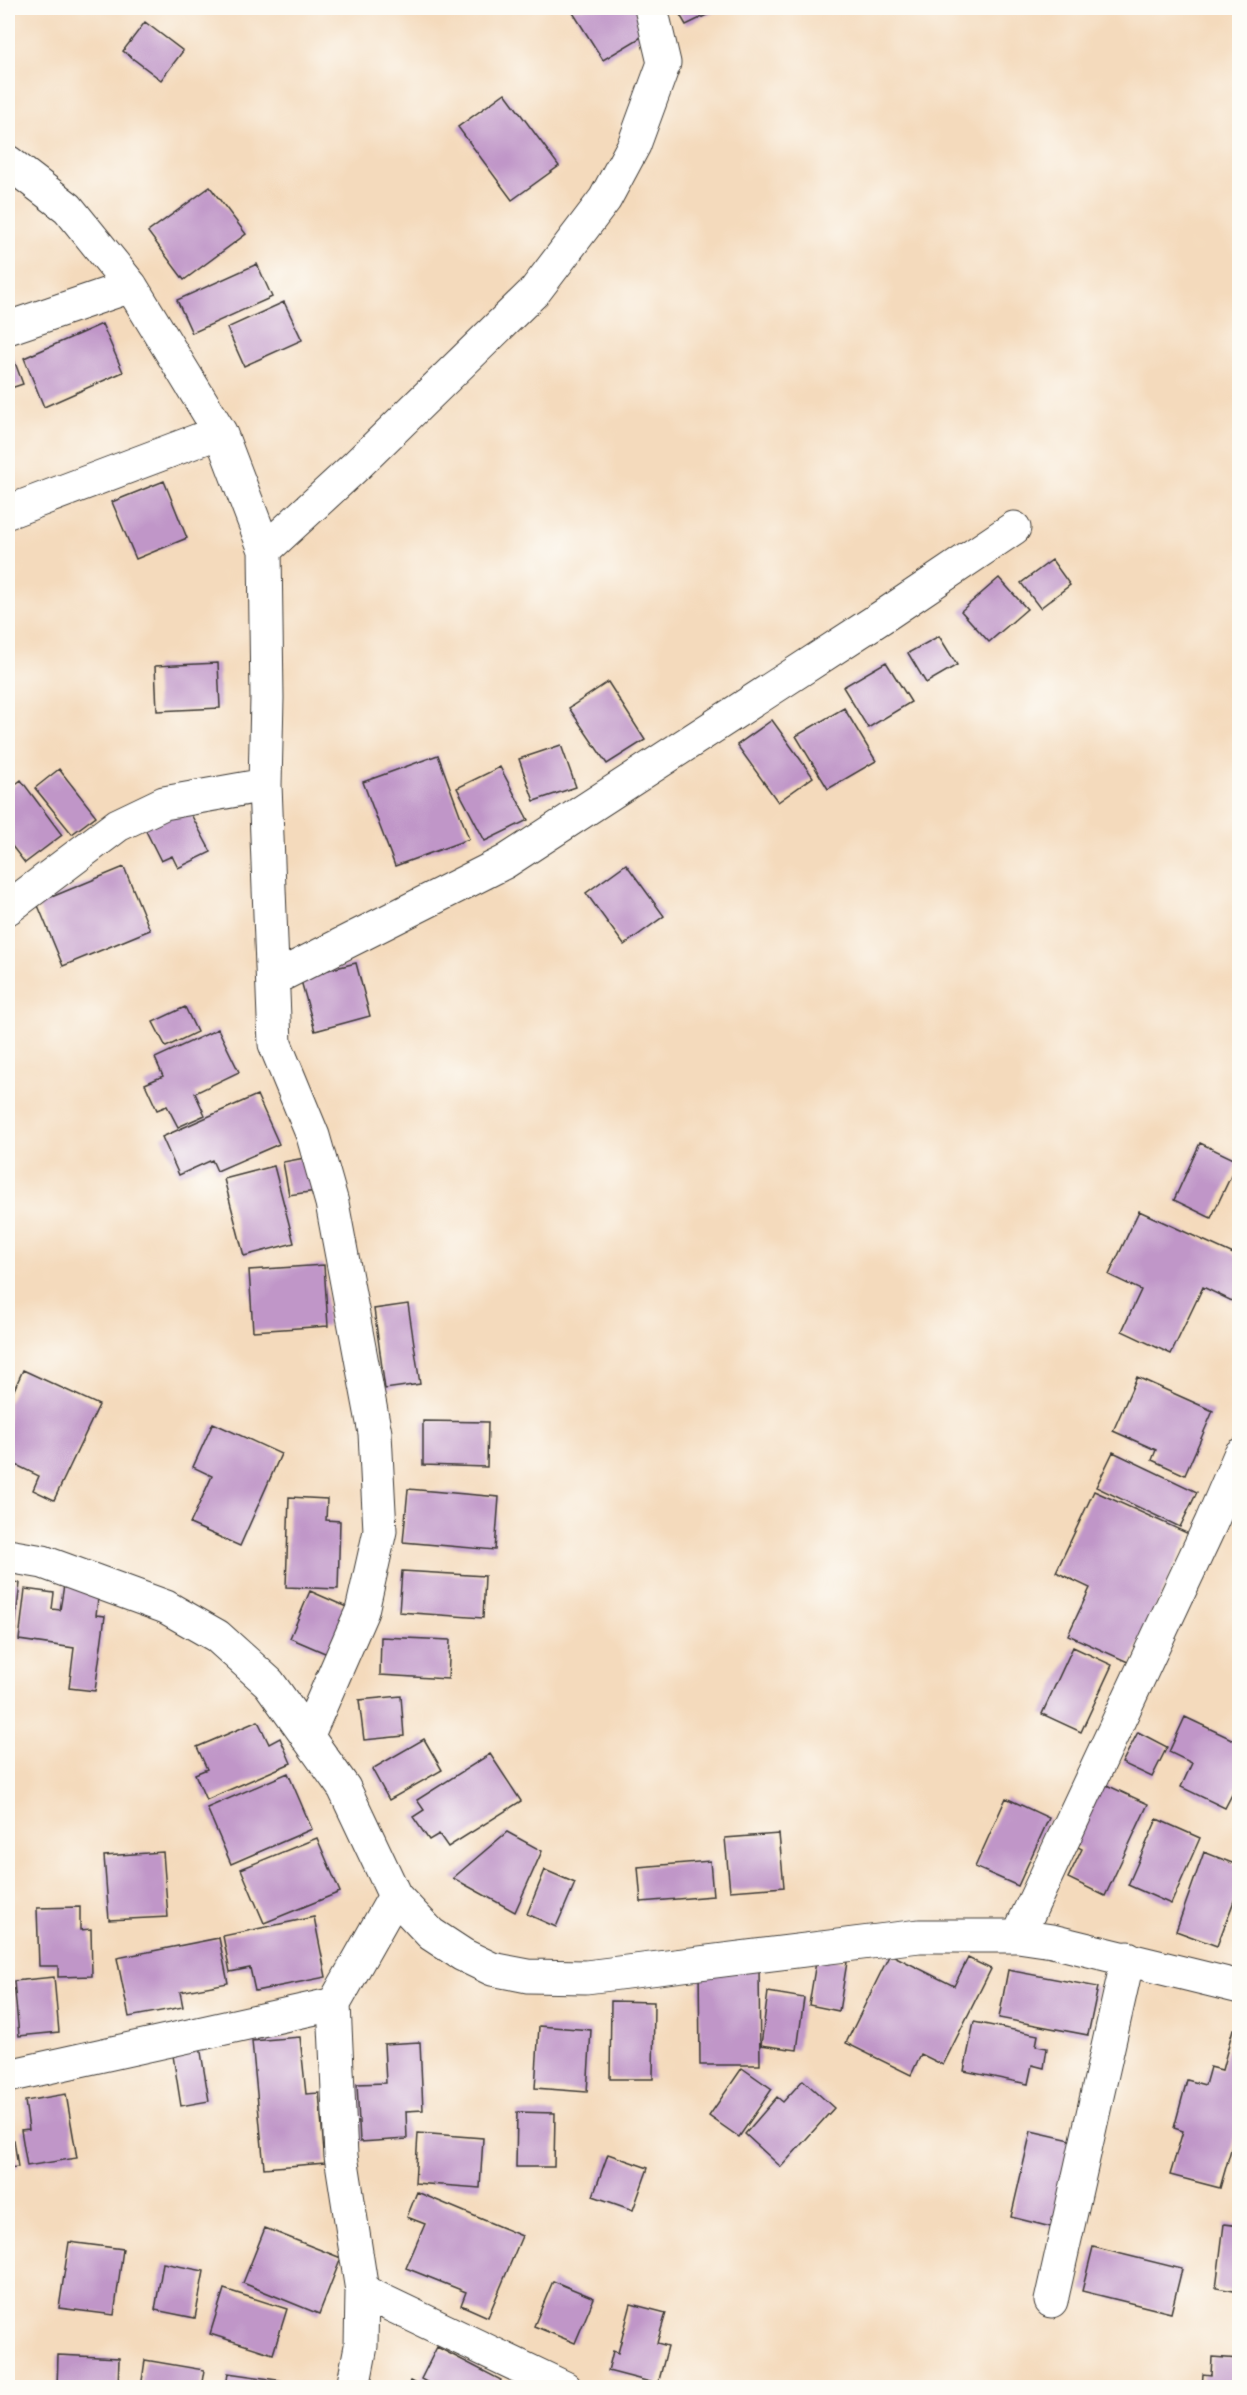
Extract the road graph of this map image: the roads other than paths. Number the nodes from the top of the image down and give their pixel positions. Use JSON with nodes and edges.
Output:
{"nodes":[{"id":1,"x":651,"y":8,"type":"edge"},
{"id":2,"x":8,"y":162,"type":"edge"},
{"id":3,"x":131,"y":286,"type":"junction"},
{"id":4,"x":8,"y":328,"type":"edge"},
{"id":5,"x":220,"y":432,"type":"junction"},
{"id":6,"x":8,"y":512,"type":"edge"},
{"id":7,"x":1014,"y":528,"type":"dead end"},
{"id":8,"x":265,"y":550,"type":"junction"},
{"id":9,"x":265,"y":785,"type":"junction"},
{"id":10,"x":8,"y":908,"type":"edge"},
{"id":11,"x":273,"y":979,"type":"junction"},
{"id":12,"x":1239,"y":1455,"type":"edge"},
{"id":13,"x":8,"y":1556,"type":"edge"},
{"id":14,"x":307,"y":1737,"type":"junction"},
{"id":15,"x":395,"y":1896,"type":"junction"},
{"id":16,"x":1018,"y":1936,"type":"junction"},
{"id":17,"x":1128,"y":1958,"type":"junction"},
{"id":18,"x":1239,"y":1987,"type":"edge"},
{"id":19,"x":334,"y":2004,"type":"junction"},
{"id":20,"x":8,"y":2076,"type":"edge"},
{"id":21,"x":362,"y":2291,"type":"junction"},
{"id":22,"x":1051,"y":2301,"type":"dead end"},
{"id":23,"x":352,"y":2388,"type":"edge"},
{"id":24,"x":565,"y":2388,"type":"edge"}],
"edges":[{"from":1,"to":8,"type":"street"},
{"from":2,"to":3,"type":"street"},
{"from":3,"to":4,"type":"street"},
{"from":3,"to":5,"type":"street"},
{"from":5,"to":6,"type":"street"},
{"from":5,"to":8,"type":"street"},
{"from":7,"to":11,"type":"street"},
{"from":8,"to":9,"type":"street"},
{"from":9,"to":10,"type":"street"},
{"from":9,"to":11,"type":"street"},
{"from":11,"to":14,"type":"street"},
{"from":12,"to":16,"type":"street"},
{"from":13,"to":14,"type":"street"},
{"from":14,"to":15,"type":"street"},
{"from":15,"to":16,"type":"street"},
{"from":15,"to":19,"type":"street"},
{"from":16,"to":17,"type":"street"},
{"from":17,"to":18,"type":"street"},
{"from":17,"to":22,"type":"street"},
{"from":19,"to":20,"type":"street"},
{"from":19,"to":21,"type":"street"},
{"from":21,"to":23,"type":"street"},
{"from":21,"to":24,"type":"street"}]}
